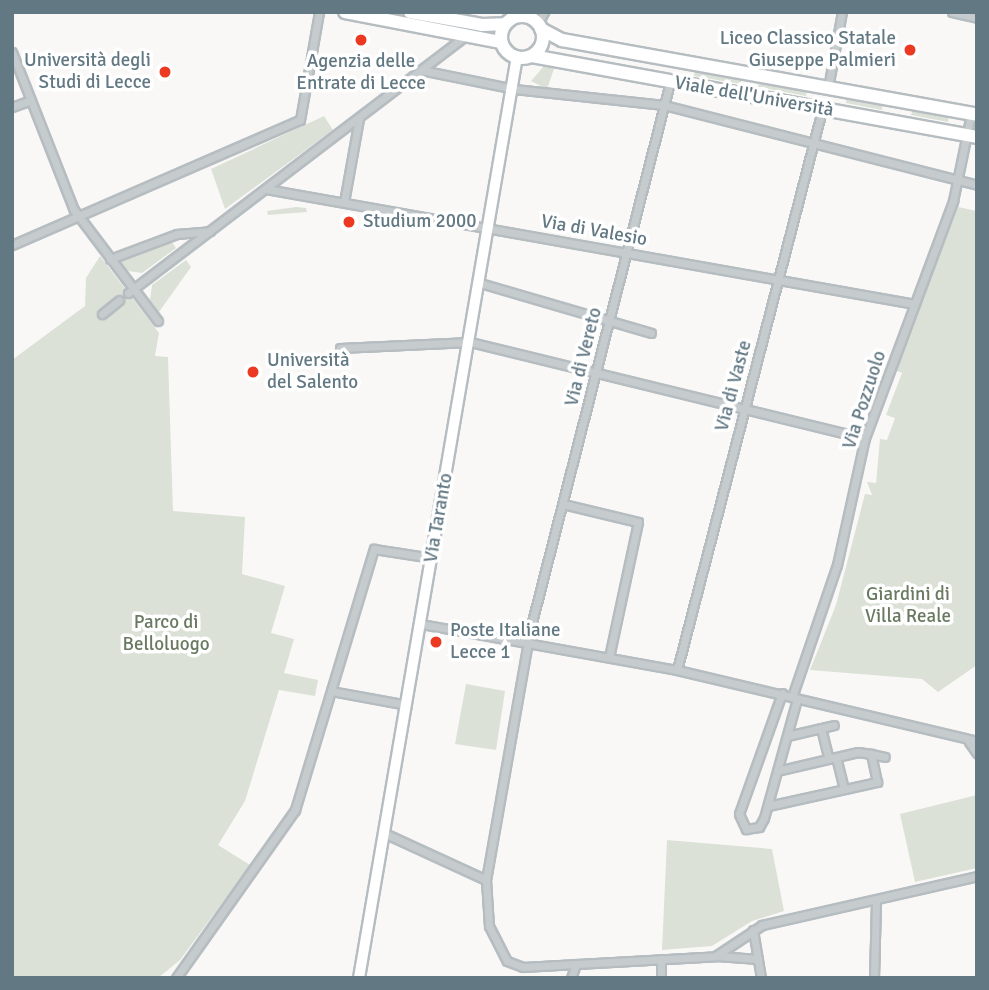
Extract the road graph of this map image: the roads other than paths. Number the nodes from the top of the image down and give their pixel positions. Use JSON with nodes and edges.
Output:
{"nodes":[{"id":1,"x":319,"y":12,"type":"edge"},
{"id":2,"x":345,"y":12,"type":"edge"},
{"id":3,"x":410,"y":12,"type":"edge"},
{"id":4,"x":842,"y":12,"type":"edge"},
{"id":5,"x":952,"y":12,"type":"edge"},
{"id":6,"x":977,"y":18,"type":"edge"},
{"id":7,"x":508,"y":19,"type":"edge"},
{"id":8,"x":541,"y":21,"type":"edge"},
{"id":9,"x":468,"y":33,"type":"junction"},
{"id":10,"x":501,"y":42,"type":"junction"},
{"id":11,"x":12,"y":52,"type":"edge"},
{"id":12,"x":531,"y":56,"type":"junction"},
{"id":13,"x":517,"y":57,"type":"junction"},
{"id":14,"x":421,"y":70,"type":"junction"},
{"id":15,"x":670,"y":82,"type":"junction"},
{"id":16,"x":828,"y":88,"type":"junction"},
{"id":17,"x":514,"y":89,"type":"junction"},
{"id":18,"x":31,"y":100,"type":"junction"},
{"id":19,"x":664,"y":105,"type":"junction"},
{"id":20,"x":12,"y":107,"type":"edge"},
{"id":21,"x":822,"y":110,"type":"junction"},
{"id":22,"x":974,"y":114,"type":"edge"},
{"id":23,"x":359,"y":118,"type":"junction"},
{"id":24,"x":972,"y":136,"type":"edge"},
{"id":25,"x":812,"y":147,"type":"junction"},
{"id":26,"x":957,"y":181,"type":"junction"},
{"id":27,"x":977,"y":185,"type":"edge"},
{"id":28,"x":266,"y":189,"type":"junction"},
{"id":29,"x":344,"y":202,"type":"junction"},
{"id":30,"x":79,"y":217,"type":"junction"},
{"id":31,"x":490,"y":228,"type":"junction"},
{"id":32,"x":211,"y":230,"type":"junction"},
{"id":33,"x":12,"y":245,"type":"edge"},
{"id":34,"x":627,"y":252,"type":"junction"},
{"id":35,"x":110,"y":259,"type":"junction"},
{"id":36,"x":778,"y":281,"type":"junction"},
{"id":37,"x":480,"y":283,"type":"junction"},
{"id":38,"x":131,"y":291,"type":"junction"},
{"id":39,"x":119,"y":300,"type":"dead end"},
{"id":40,"x":915,"y":304,"type":"junction"},
{"id":41,"x":102,"y":314,"type":"dead end"},
{"id":42,"x":610,"y":320,"type":"junction"},
{"id":43,"x":158,"y":321,"type":"dead end"},
{"id":44,"x":651,"y":332,"type":"dead end"},
{"id":45,"x":470,"y":342,"type":"junction"},
{"id":46,"x":340,"y":348,"type":"dead end"},
{"id":47,"x":596,"y":372,"type":"junction"},
{"id":48,"x":744,"y":411,"type":"junction"},
{"id":49,"x":865,"y":438,"type":"junction"},
{"id":50,"x":563,"y":504,"type":"junction"},
{"id":51,"x":432,"y":558,"type":"junction"},
{"id":52,"x":421,"y":624,"type":"junction"},
{"id":53,"x":528,"y":640,"type":"junction"},
{"id":54,"x":609,"y":657,"type":"junction"},
{"id":55,"x":677,"y":670,"type":"junction"},
{"id":56,"x":331,"y":691,"type":"junction"},
{"id":57,"x":782,"y":694,"type":"junction"},
{"id":58,"x":795,"y":698,"type":"junction"},
{"id":59,"x":407,"y":705,"type":"junction"},
{"id":60,"x":834,"y":726,"type":"dead end"},
{"id":61,"x":821,"y":728,"type":"junction"},
{"id":62,"x":787,"y":736,"type":"junction"},
{"id":63,"x":973,"y":741,"type":"edge"},
{"id":64,"x":977,"y":753,"type":"edge"},
{"id":65,"x":871,"y":754,"type":"junction"},
{"id":66,"x":885,"y":757,"type":"dead end"},
{"id":67,"x":833,"y":758,"type":"junction"},
{"id":68,"x":777,"y":771,"type":"junction"},
{"id":69,"x":844,"y":789,"type":"junction"},
{"id":70,"x":768,"y":806,"type":"junction"},
{"id":71,"x":384,"y":833,"type":"junction"},
{"id":72,"x":977,"y":876,"type":"edge"},
{"id":73,"x":485,"y":880,"type":"junction"},
{"id":74,"x":876,"y":901,"type":"junction"},
{"id":75,"x":754,"y":930,"type":"junction"},
{"id":76,"x":717,"y":956,"type":"junction"},
{"id":77,"x":661,"y":959,"type":"junction"},
{"id":78,"x":758,"y":959,"type":"junction"},
{"id":79,"x":576,"y":964,"type":"junction"},
{"id":80,"x":176,"y":978,"type":"edge"},
{"id":81,"x":359,"y":978,"type":"edge"},
{"id":82,"x":571,"y":978,"type":"edge"},
{"id":83,"x":661,"y":978,"type":"edge"},
{"id":84,"x":761,"y":978,"type":"edge"},
{"id":85,"x":874,"y":978,"type":"edge"}],
"edges":[{"from":1,"to":30,"type":"street"},
{"from":2,"to":9,"type":"main road"},
{"from":3,"to":7,"type":"main road"},
{"from":4,"to":16,"type":"street"},
{"from":5,"to":6,"type":"street"},
{"from":7,"to":8,"type":"main road"},
{"from":7,"to":10,"type":"main road"},
{"from":8,"to":12,"type":"main road"},
{"from":8,"to":16,"type":"main road","name":"Viale dell'Università"},
{"from":9,"to":10,"type":"main road"},
{"from":9,"to":14,"type":"street"},
{"from":10,"to":13,"type":"main road"},
{"from":11,"to":18,"type":"street"},
{"from":12,"to":13,"type":"main road"},
{"from":12,"to":15,"type":"main road","name":"Viale dell'Università"},
{"from":13,"to":17,"type":"main road","name":"Via Taranto"},
{"from":14,"to":17,"type":"street","name":"Viale dell'Università"},
{"from":14,"to":23,"type":"street"},
{"from":15,"to":19,"type":"street","name":"Via di Vereto"},
{"from":15,"to":21,"type":"main road","name":"Viale dell'Università"},
{"from":16,"to":22,"type":"main road","name":"Viale dell'Università"},
{"from":17,"to":19,"type":"street","name":"Viale dell'Università"},
{"from":17,"to":31,"type":"main road","name":"Via Taranto"},
{"from":18,"to":20,"type":"street"},
{"from":18,"to":30,"type":"street"},
{"from":19,"to":25,"type":"street","name":"Viale dell'Università"},
{"from":19,"to":34,"type":"street","name":"Via di Vereto"},
{"from":21,"to":24,"type":"main road","name":"Viale dell'Università"},
{"from":21,"to":25,"type":"street","name":"Via di Vaste"},
{"from":22,"to":24,"type":"street","name":"Via Pozzuolo"},
{"from":23,"to":28,"type":"street"},
{"from":23,"to":29,"type":"street"},
{"from":24,"to":26,"type":"street","name":"Via Pozzuolo"},
{"from":25,"to":26,"type":"street","name":"Viale dell'Università"},
{"from":25,"to":36,"type":"street","name":"Via di Vaste"},
{"from":26,"to":27,"type":"street","name":"Viale dell'Università"},
{"from":26,"to":40,"type":"street","name":"Via Pozzuolo"},
{"from":28,"to":29,"type":"street","name":"Via di Valesio"},
{"from":28,"to":32,"type":"street"},
{"from":29,"to":31,"type":"street","name":"Via di Valesio"},
{"from":30,"to":33,"type":"street"},
{"from":30,"to":35,"type":"street"},
{"from":31,"to":34,"type":"street","name":"Via di Valesio"},
{"from":31,"to":37,"type":"main road","name":"Via Taranto"},
{"from":32,"to":35,"type":"street"},
{"from":32,"to":38,"type":"street"},
{"from":34,"to":36,"type":"street","name":"Via di Valesio"},
{"from":34,"to":42,"type":"street","name":"Via di Vereto"},
{"from":35,"to":38,"type":"street"},
{"from":36,"to":40,"type":"street","name":"Via di Valesio"},
{"from":36,"to":48,"type":"street","name":"Via di Vaste"},
{"from":37,"to":42,"type":"street"},
{"from":37,"to":45,"type":"main road","name":"Via Taranto"},
{"from":38,"to":43,"type":"street"},
{"from":39,"to":41,"type":"street"},
{"from":40,"to":49,"type":"street","name":"Via Pozzuolo"},
{"from":42,"to":44,"type":"street"},
{"from":42,"to":47,"type":"street","name":"Via di Vereto"},
{"from":45,"to":46,"type":"street"},
{"from":45,"to":47,"type":"street"},
{"from":45,"to":51,"type":"main road","name":"Via Taranto"},
{"from":47,"to":48,"type":"street"},
{"from":47,"to":50,"type":"street","name":"Via di Vereto"},
{"from":48,"to":49,"type":"street"},
{"from":48,"to":55,"type":"street","name":"Via di Vaste"},
{"from":49,"to":58,"type":"street","name":"Via Pozzuolo"},
{"from":50,"to":53,"type":"street","name":"Via di Vereto"},
{"from":50,"to":54,"type":"street"},
{"from":51,"to":52,"type":"main road","name":"Via Taranto"},
{"from":51,"to":56,"type":"street"},
{"from":52,"to":53,"type":"street"},
{"from":52,"to":59,"type":"main road","name":"Via Taranto"},
{"from":53,"to":54,"type":"street"},
{"from":53,"to":73,"type":"street","name":"Via di Vereto"},
{"from":54,"to":55,"type":"street"},
{"from":55,"to":57,"type":"street"},
{"from":56,"to":59,"type":"street"},
{"from":56,"to":80,"type":"street"},
{"from":57,"to":58,"type":"street"},
{"from":57,"to":70,"type":"street","name":"Via Pozzuolo"},
{"from":58,"to":62,"type":"street","name":"Via Pozzuolo"},
{"from":58,"to":63,"type":"street"},
{"from":59,"to":71,"type":"main road","name":"Via Taranto"},
{"from":60,"to":61,"type":"street"},
{"from":61,"to":62,"type":"street"},
{"from":61,"to":67,"type":"street"},
{"from":62,"to":68,"type":"street","name":"Via Pozzuolo"},
{"from":63,"to":64,"type":"street"},
{"from":65,"to":66,"type":"street"},
{"from":65,"to":67,"type":"street"},
{"from":65,"to":69,"type":"street"},
{"from":67,"to":68,"type":"street"},
{"from":67,"to":69,"type":"street"},
{"from":68,"to":70,"type":"street","name":"Via Pozzuolo"},
{"from":69,"to":70,"type":"street"},
{"from":71,"to":73,"type":"street"},
{"from":71,"to":81,"type":"main road","name":"Via Taranto"},
{"from":72,"to":74,"type":"street"},
{"from":73,"to":79,"type":"street"},
{"from":74,"to":75,"type":"street"},
{"from":74,"to":85,"type":"street"},
{"from":75,"to":76,"type":"street"},
{"from":75,"to":78,"type":"street"},
{"from":76,"to":77,"type":"street"},
{"from":76,"to":78,"type":"street"},
{"from":77,"to":79,"type":"street"},
{"from":77,"to":83,"type":"street"},
{"from":78,"to":84,"type":"street"},
{"from":79,"to":82,"type":"street"}]}
